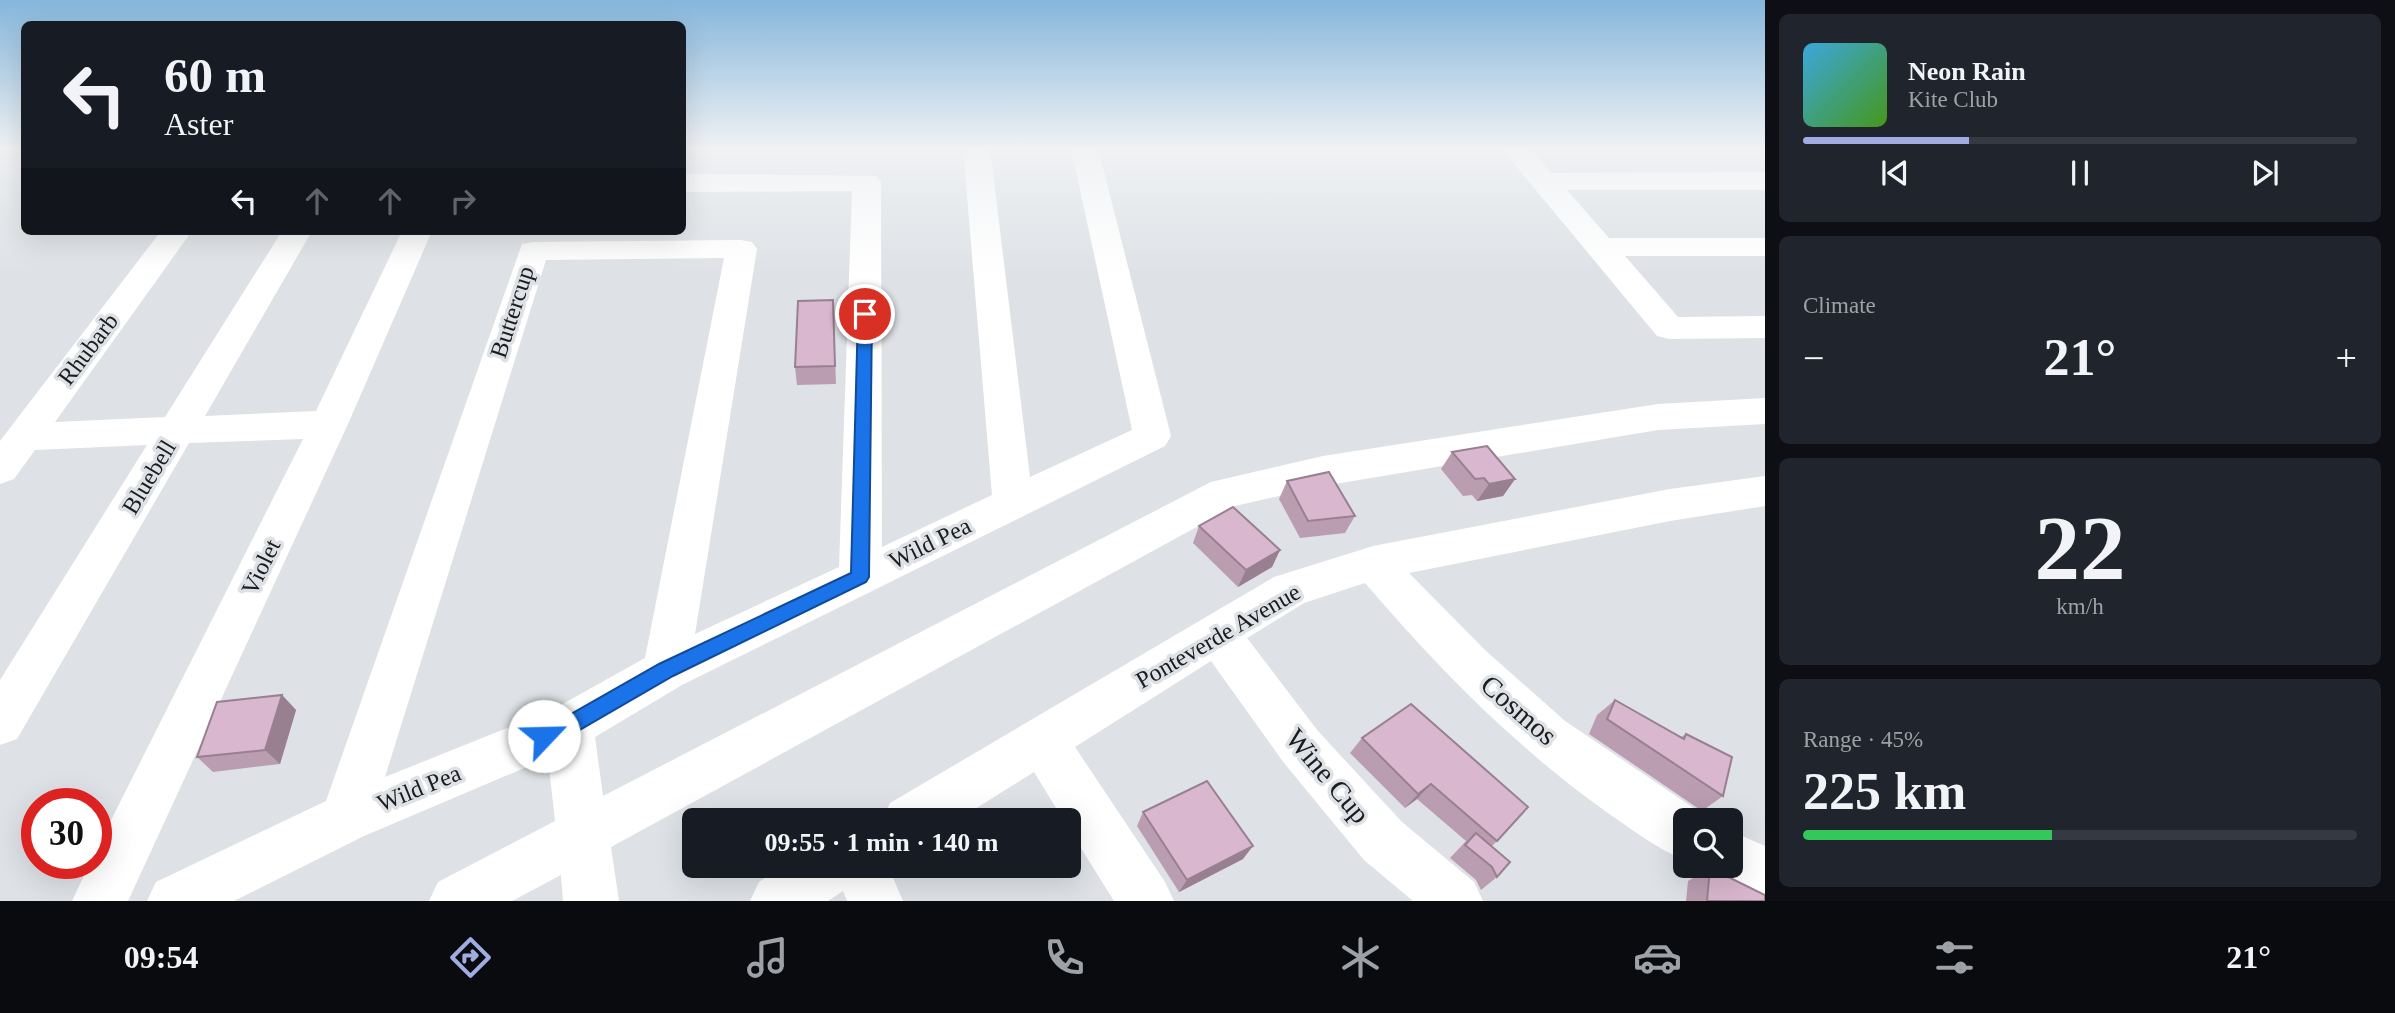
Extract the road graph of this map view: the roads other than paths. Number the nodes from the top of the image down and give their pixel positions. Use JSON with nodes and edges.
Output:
{"nodes":[{"id":1,"x":867,"y":190,"type":"edge"},
{"id":2,"x":980,"y":190,"type":"edge"},
{"id":3,"x":1094,"y":190,"type":"edge"},
{"id":4,"x":1552,"y":190,"type":"edge"},
{"id":5,"x":174,"y":235,"type":"edge"},
{"id":6,"x":295,"y":235,"type":"edge"},
{"id":7,"x":415,"y":235,"type":"edge"},
{"id":8,"x":633,"y":240,"type":"edge"},
{"id":9,"x":1600,"y":247,"type":"junction"},
{"id":10,"x":1765,"y":247,"type":"edge"},
{"id":11,"x":1765,"y":327,"type":"edge"},
{"id":12,"x":1765,"y":411,"type":"edge"},
{"id":13,"x":330,"y":424,"type":"junction"},
{"id":14,"x":177,"y":430,"type":"junction"},
{"id":15,"x":22,"y":437,"type":"junction"},
{"id":16,"x":0,"y":468,"type":"edge"},
{"id":17,"x":1765,"y":491,"type":"edge"},
{"id":18,"x":1013,"y":502,"type":"junction"},
{"id":19,"x":1373,"y":563,"type":"junction"},
{"id":20,"x":860,"y":577,"type":"junction"},
{"id":21,"x":1218,"y":635,"type":"junction"},
{"id":22,"x":666,"y":670,"type":"junction"},
{"id":23,"x":0,"y":723,"type":"edge"},
{"id":24,"x":569,"y":726,"type":"junction"},
{"id":25,"x":1041,"y":739,"type":"junction"},
{"id":26,"x":929,"y":808,"type":"edge"},
{"id":27,"x":346,"y":818,"type":"junction"},
{"id":28,"x":1673,"y":826,"type":"edge"},
{"id":29,"x":581,"y":836,"type":"junction"},
{"id":30,"x":1743,"y":864,"type":"edge"},
{"id":31,"x":1765,"y":875,"type":"edge"},
{"id":32,"x":815,"y":878,"type":"edge"},
{"id":33,"x":865,"y":878,"type":"edge"},
{"id":34,"x":100,"y":901,"type":"edge"},
{"id":35,"x":175,"y":901,"type":"edge"},
{"id":36,"x":457,"y":901,"type":"edge"},
{"id":37,"x":591,"y":901,"type":"edge"},
{"id":38,"x":778,"y":901,"type":"edge"},
{"id":39,"x":875,"y":901,"type":"edge"},
{"id":40,"x":1146,"y":901,"type":"edge"},
{"id":41,"x":1455,"y":901,"type":"edge"}],
"edges":[{"from":1,"to":20,"type":"street"},
{"from":2,"to":18,"type":"street"},
{"from":3,"to":18,"type":"street","name":"Wild Pea"},
{"from":4,"to":9,"type":"street"},
{"from":5,"to":15,"type":"street","name":"Rhubarb"},
{"from":6,"to":14,"type":"street","name":"Bluebell"},
{"from":7,"to":13,"type":"street","name":"Violet"},
{"from":8,"to":22,"type":"street","name":"Buttercup"},
{"from":8,"to":27,"type":"street","name":"Buttercup"},
{"from":9,"to":10,"type":"street"},
{"from":9,"to":11,"type":"street"},
{"from":12,"to":29,"type":"street"},
{"from":13,"to":14,"type":"street"},
{"from":13,"to":34,"type":"street","name":"Violet"},
{"from":14,"to":15,"type":"street"},
{"from":14,"to":23,"type":"street","name":"Bluebell"},
{"from":15,"to":16,"type":"street","name":"Rhubarb"},
{"from":17,"to":19,"type":"street","name":"Ponteverde Avenue"},
{"from":18,"to":20,"type":"street","name":"Wild Pea"},
{"from":19,"to":21,"type":"street","name":"Ponteverde Avenue"},
{"from":19,"to":28,"type":"street","name":"Cosmos"},
{"from":20,"to":22,"type":"street","name":"Wild Pea"},
{"from":21,"to":25,"type":"street","name":"Ponteverde Avenue"},
{"from":21,"to":41,"type":"street","name":"Wine Cup"},
{"from":22,"to":24,"type":"street","name":"Wild Pea"},
{"from":24,"to":27,"type":"street","name":"Wild Pea"},
{"from":24,"to":29,"type":"street"},
{"from":25,"to":26,"type":"street","name":"Ponteverde Avenue"},
{"from":25,"to":40,"type":"street"},
{"from":27,"to":35,"type":"street","name":"Wild Pea"},
{"from":29,"to":36,"type":"street"},
{"from":29,"to":37,"type":"street"},
{"from":30,"to":31,"type":"street"},
{"from":32,"to":38,"type":"street"},
{"from":33,"to":39,"type":"street"}]}
